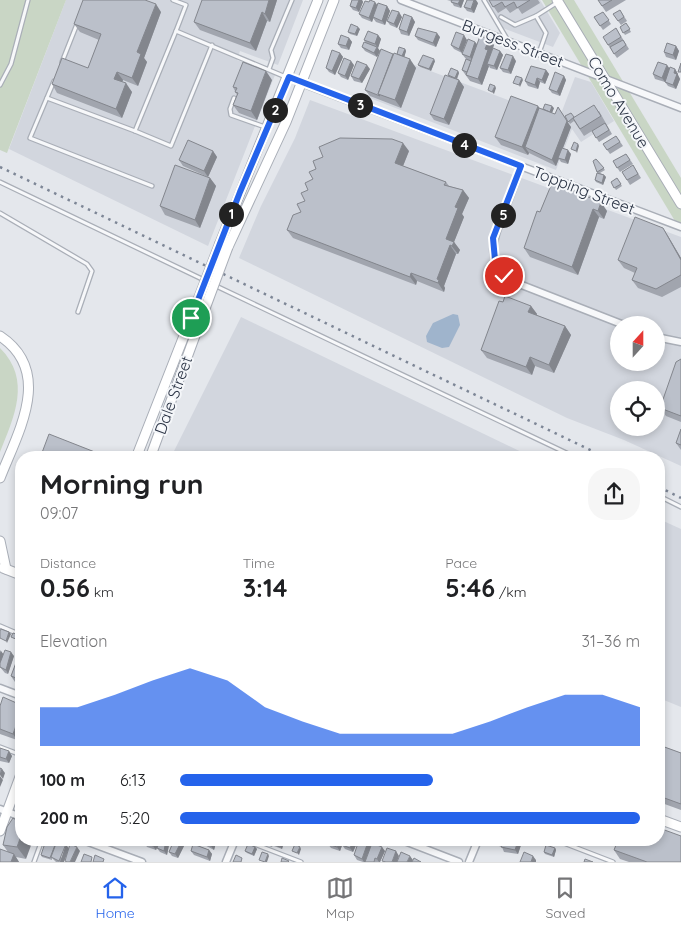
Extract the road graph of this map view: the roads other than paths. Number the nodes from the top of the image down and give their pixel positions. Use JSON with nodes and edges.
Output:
{"nodes":[{"id":1,"x":28,"y":0,"type":"edge"},
{"id":2,"x":173,"y":0,"type":"edge"},
{"id":3,"x":292,"y":0,"type":"edge"},
{"id":4,"x":317,"y":0,"type":"edge"},
{"id":5,"x":334,"y":0,"type":"edge"},
{"id":6,"x":401,"y":0,"type":"edge"},
{"id":7,"x":484,"y":0,"type":"edge"},
{"id":8,"x":558,"y":1,"type":"edge"},
{"id":9,"x":501,"y":16,"type":"dead end"},
{"id":10,"x":536,"y":16,"type":"junction"},
{"id":11,"x":80,"y":18,"type":"edge"},
{"id":12,"x":176,"y":31,"type":"junction"},
{"id":13,"x":509,"y":42,"type":"junction"},
{"id":14,"x":212,"y":46,"type":"junction"},
{"id":15,"x":539,"y":53,"type":"junction"},
{"id":16,"x":61,"y":63,"type":"edge"},
{"id":17,"x":269,"y":69,"type":"junction"},
{"id":18,"x":58,"y":72,"type":"edge"},
{"id":19,"x":289,"y":77,"type":"junction"},
{"id":20,"x":604,"y":78,"type":"junction"},
{"id":21,"x":302,"y":83,"type":"junction"},
{"id":22,"x":0,"y":85,"type":"edge"},
{"id":23,"x":46,"y":98,"type":"junction"},
{"id":24,"x":234,"y":98,"type":"edge"},
{"id":25,"x":681,"y":108,"type":"edge"},
{"id":26,"x":268,"y":128,"type":"junction"},
{"id":27,"x":135,"y":131,"type":"junction"},
{"id":28,"x":521,"y":166,"type":"junction"},
{"id":29,"x":0,"y":182,"type":"edge"},
{"id":30,"x":152,"y":186,"type":"dead end"},
{"id":31,"x":681,"y":204,"type":"edge"},
{"id":32,"x":0,"y":213,"type":"edge"},
{"id":33,"x":681,"y":227,"type":"edge"},
{"id":34,"x":78,"y":312,"type":"dead end"},
{"id":35,"x":195,"y":320,"type":"junction"},
{"id":36,"x":610,"y":320,"type":"edge"},
{"id":37,"x":0,"y":336,"type":"edge"},
{"id":38,"x":665,"y":339,"type":"edge"},
{"id":39,"x":681,"y":342,"type":"edge"},
{"id":40,"x":139,"y":451,"type":"edge"},
{"id":41,"x":152,"y":451,"type":"edge"},
{"id":42,"x":562,"y":451,"type":"edge"},
{"id":43,"x":0,"y":478,"type":"edge"},
{"id":44,"x":665,"y":499,"type":"edge"},
{"id":45,"x":681,"y":507,"type":"edge"},
{"id":46,"x":0,"y":542,"type":"edge"},
{"id":47,"x":3,"y":568,"type":"edge"},
{"id":48,"x":15,"y":573,"type":"edge"},
{"id":49,"x":0,"y":626,"type":"edge"},
{"id":50,"x":15,"y":632,"type":"edge"},
{"id":51,"x":0,"y":688,"type":"edge"},
{"id":52,"x":15,"y":694,"type":"edge"},
{"id":53,"x":0,"y":747,"type":"edge"},
{"id":54,"x":15,"y":753,"type":"edge"},
{"id":55,"x":15,"y":787,"type":"edge"},
{"id":56,"x":4,"y":810,"type":"edge"},
{"id":57,"x":665,"y":821,"type":"edge"},
{"id":58,"x":681,"y":827,"type":"edge"},
{"id":59,"x":0,"y":831,"type":"edge"},
{"id":60,"x":40,"y":846,"type":"edge"},
{"id":61,"x":99,"y":846,"type":"edge"},
{"id":62,"x":232,"y":846,"type":"edge"},
{"id":63,"x":260,"y":846,"type":"edge"},
{"id":64,"x":418,"y":846,"type":"edge"},
{"id":65,"x":476,"y":846,"type":"edge"},
{"id":66,"x":572,"y":846,"type":"edge"},
{"id":67,"x":34,"y":862,"type":"edge"},
{"id":68,"x":142,"y":862,"type":"edge"},
{"id":69,"x":226,"y":862,"type":"edge"},
{"id":70,"x":301,"y":862,"type":"edge"},
{"id":71,"x":459,"y":862,"type":"edge"},
{"id":72,"x":469,"y":862,"type":"edge"},
{"id":73,"x":613,"y":862,"type":"edge"}],
"edges":[{"from":1,"to":22,"type":"lane"},
{"from":2,"to":12,"type":"lane"},
{"from":3,"to":17,"type":"lane"},
{"from":4,"to":19,"type":"main road","name":"Dale Street"},
{"from":5,"to":21,"type":"main road","name":"Dale Street"},
{"from":6,"to":13,"type":"street","name":"Burgess Street"},
{"from":7,"to":13,"type":"lane"},
{"from":8,"to":10,"type":"lane"},
{"from":8,"to":20,"type":"main road","name":"Como Avenue"},
{"from":9,"to":10,"type":"lane"},
{"from":10,"to":15,"type":"lane"},
{"from":11,"to":16,"type":"lane"},
{"from":12,"to":14,"type":"lane","name":"Topping Street"},
{"from":12,"to":27,"type":"lane"},
{"from":13,"to":15,"type":"street","name":"Burgess Street"},
{"from":14,"to":17,"type":"lane","name":"Topping Street"},
{"from":14,"to":27,"type":"lane"},
{"from":15,"to":20,"type":"street","name":"Burgess Street"},
{"from":17,"to":19,"type":"lane","name":"Topping Street"},
{"from":18,"to":23,"type":"lane"},
{"from":19,"to":21,"type":"lane","name":"Topping Street"},
{"from":19,"to":26,"type":"main road","name":"Dale Street"},
{"from":20,"to":25,"type":"street","name":"Burgess Street"},
{"from":20,"to":31,"type":"main road","name":"Como Avenue"},
{"from":21,"to":28,"type":"street","name":"Topping Street"},
{"from":21,"to":35,"type":"main road","name":"Dale Street","bridge":true},
{"from":23,"to":27,"type":"lane"},
{"from":23,"to":30,"type":"lane"},
{"from":24,"to":26,"type":"lane"},
{"from":26,"to":35,"type":"main road","name":"Dale Street","bridge":true},
{"from":28,"to":33,"type":"street","name":"Topping Street"},
{"from":28,"to":36,"type":"street"},
{"from":29,"to":42,"type":"lane"},
{"from":32,"to":34,"type":"lane"},
{"from":35,"to":40,"type":"main road","name":"Dale Street"},
{"from":35,"to":41,"type":"main road","name":"Dale Street"},
{"from":37,"to":43,"type":"main road"},
{"from":38,"to":39,"type":"street"},
{"from":44,"to":45,"type":"lane"},
{"from":46,"to":47,"type":"main road"},
{"from":47,"to":48,"type":"main road"},
{"from":49,"to":50,"type":"lane"},
{"from":51,"to":52,"type":"street"},
{"from":53,"to":54,"type":"lane"},
{"from":55,"to":56,"type":"main road"},
{"from":56,"to":59,"type":"main road"},
{"from":57,"to":58,"type":"main road"},
{"from":60,"to":67,"type":"lane"},
{"from":61,"to":68,"type":"street"},
{"from":62,"to":69,"type":"street"},
{"from":63,"to":70,"type":"lane"},
{"from":64,"to":71,"type":"street"},
{"from":65,"to":72,"type":"street"},
{"from":66,"to":73,"type":"lane"}]}
